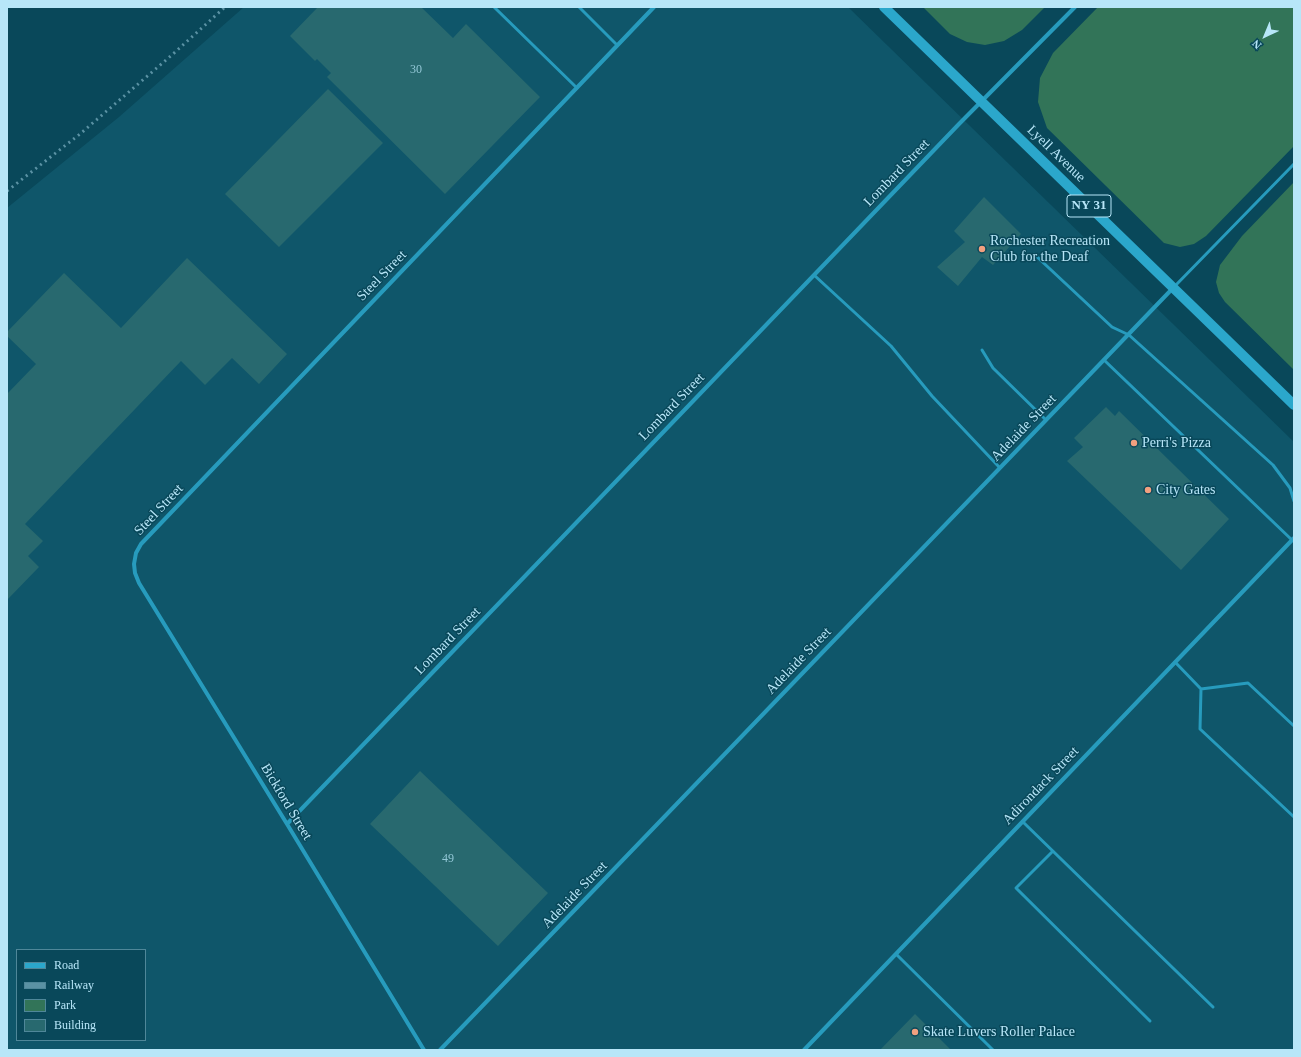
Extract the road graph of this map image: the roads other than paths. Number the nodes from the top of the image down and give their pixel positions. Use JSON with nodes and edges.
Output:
{"nodes":[{"id":1,"x":494,"y":7,"type":"edge"},
{"id":2,"x":579,"y":7,"type":"edge"},
{"id":3,"x":884,"y":7,"type":"edge"},
{"id":4,"x":1075,"y":7,"type":"edge"},
{"id":5,"x":652,"y":8,"type":"edge"},
{"id":6,"x":617,"y":46,"type":"junction"},
{"id":7,"x":577,"y":88,"type":"junction"},
{"id":8,"x":981,"y":101,"type":"junction"},
{"id":9,"x":1294,"y":164,"type":"edge"},
{"id":10,"x":1034,"y":254,"type":"dead end"},
{"id":11,"x":814,"y":275,"type":"junction"},
{"id":12,"x":1174,"y":288,"type":"junction"},
{"id":13,"x":1129,"y":335,"type":"junction"},
{"id":14,"x":982,"y":350,"type":"dead end"},
{"id":15,"x":1104,"y":360,"type":"junction"},
{"id":16,"x":1294,"y":405,"type":"edge"},
{"id":17,"x":1046,"y":420,"type":"junction"},
{"id":18,"x":1000,"y":468,"type":"junction"},
{"id":19,"x":1294,"y":501,"type":"edge"},
{"id":20,"x":1293,"y":539,"type":"edge"},
{"id":21,"x":134,"y":564,"type":"joint"},
{"id":22,"x":1175,"y":662,"type":"junction"},
{"id":23,"x":1201,"y":688,"type":"junction"},
{"id":24,"x":1294,"y":726,"type":"edge"},
{"id":25,"x":1294,"y":817,"type":"edge"},
{"id":26,"x":1023,"y":822,"type":"junction"},
{"id":27,"x":287,"y":824,"type":"junction"},
{"id":28,"x":1053,"y":851,"type":"junction"},
{"id":29,"x":896,"y":954,"type":"junction"},
{"id":30,"x":1213,"y":1007,"type":"dead end"},
{"id":31,"x":1150,"y":1021,"type":"dead end"},
{"id":32,"x":424,"y":1050,"type":"edge"},
{"id":33,"x":440,"y":1050,"type":"edge"},
{"id":34,"x":804,"y":1050,"type":"edge"},
{"id":35,"x":993,"y":1050,"type":"edge"}],
"edges":[{"from":1,"to":7,"type":"lane"},
{"from":2,"to":6,"type":"lane"},
{"from":3,"to":8,"type":"main road","name":"Lyell Avenue","number":"NY 31"},
{"from":4,"to":8,"type":"street","name":"Lombard Street"},
{"from":5,"to":6,"type":"street","name":"Steel Street"},
{"from":6,"to":7,"type":"street","name":"Steel Street"},
{"from":7,"to":21,"type":"street","name":"Steel Street"},
{"from":8,"to":11,"type":"street","name":"Lombard Street"},
{"from":8,"to":12,"type":"main road","name":"Lyell Avenue","number":"NY 31"},
{"from":9,"to":12,"type":"lane"},
{"from":10,"to":13,"type":"lane"},
{"from":11,"to":18,"type":"lane"},
{"from":11,"to":27,"type":"street","name":"Lombard Street"},
{"from":12,"to":13,"type":"street","name":"Adelaide Street"},
{"from":12,"to":16,"type":"main road","name":"Lyell Avenue","number":"NY 31"},
{"from":13,"to":15,"type":"street","name":"Adelaide Street"},
{"from":13,"to":19,"type":"lane"},
{"from":14,"to":17,"type":"lane"},
{"from":15,"to":17,"type":"street","name":"Adelaide Street"},
{"from":15,"to":20,"type":"lane"},
{"from":17,"to":18,"type":"street","name":"Adelaide Street"},
{"from":18,"to":33,"type":"street","name":"Adelaide Street"},
{"from":20,"to":22,"type":"street","name":"Adirondack Street"},
{"from":21,"to":27,"type":"street","name":"Bickford Street"},
{"from":22,"to":23,"type":"lane"},
{"from":22,"to":26,"type":"street","name":"Adirondack Street"},
{"from":23,"to":24,"type":"lane"},
{"from":23,"to":25,"type":"lane"},
{"from":26,"to":28,"type":"lane"},
{"from":26,"to":29,"type":"street","name":"Adirondack Street"},
{"from":27,"to":32,"type":"street","name":"Bickford Street"},
{"from":28,"to":30,"type":"lane"},
{"from":28,"to":31,"type":"lane"},
{"from":29,"to":34,"type":"street","name":"Adirondack Street"},
{"from":29,"to":35,"type":"lane"}]}
